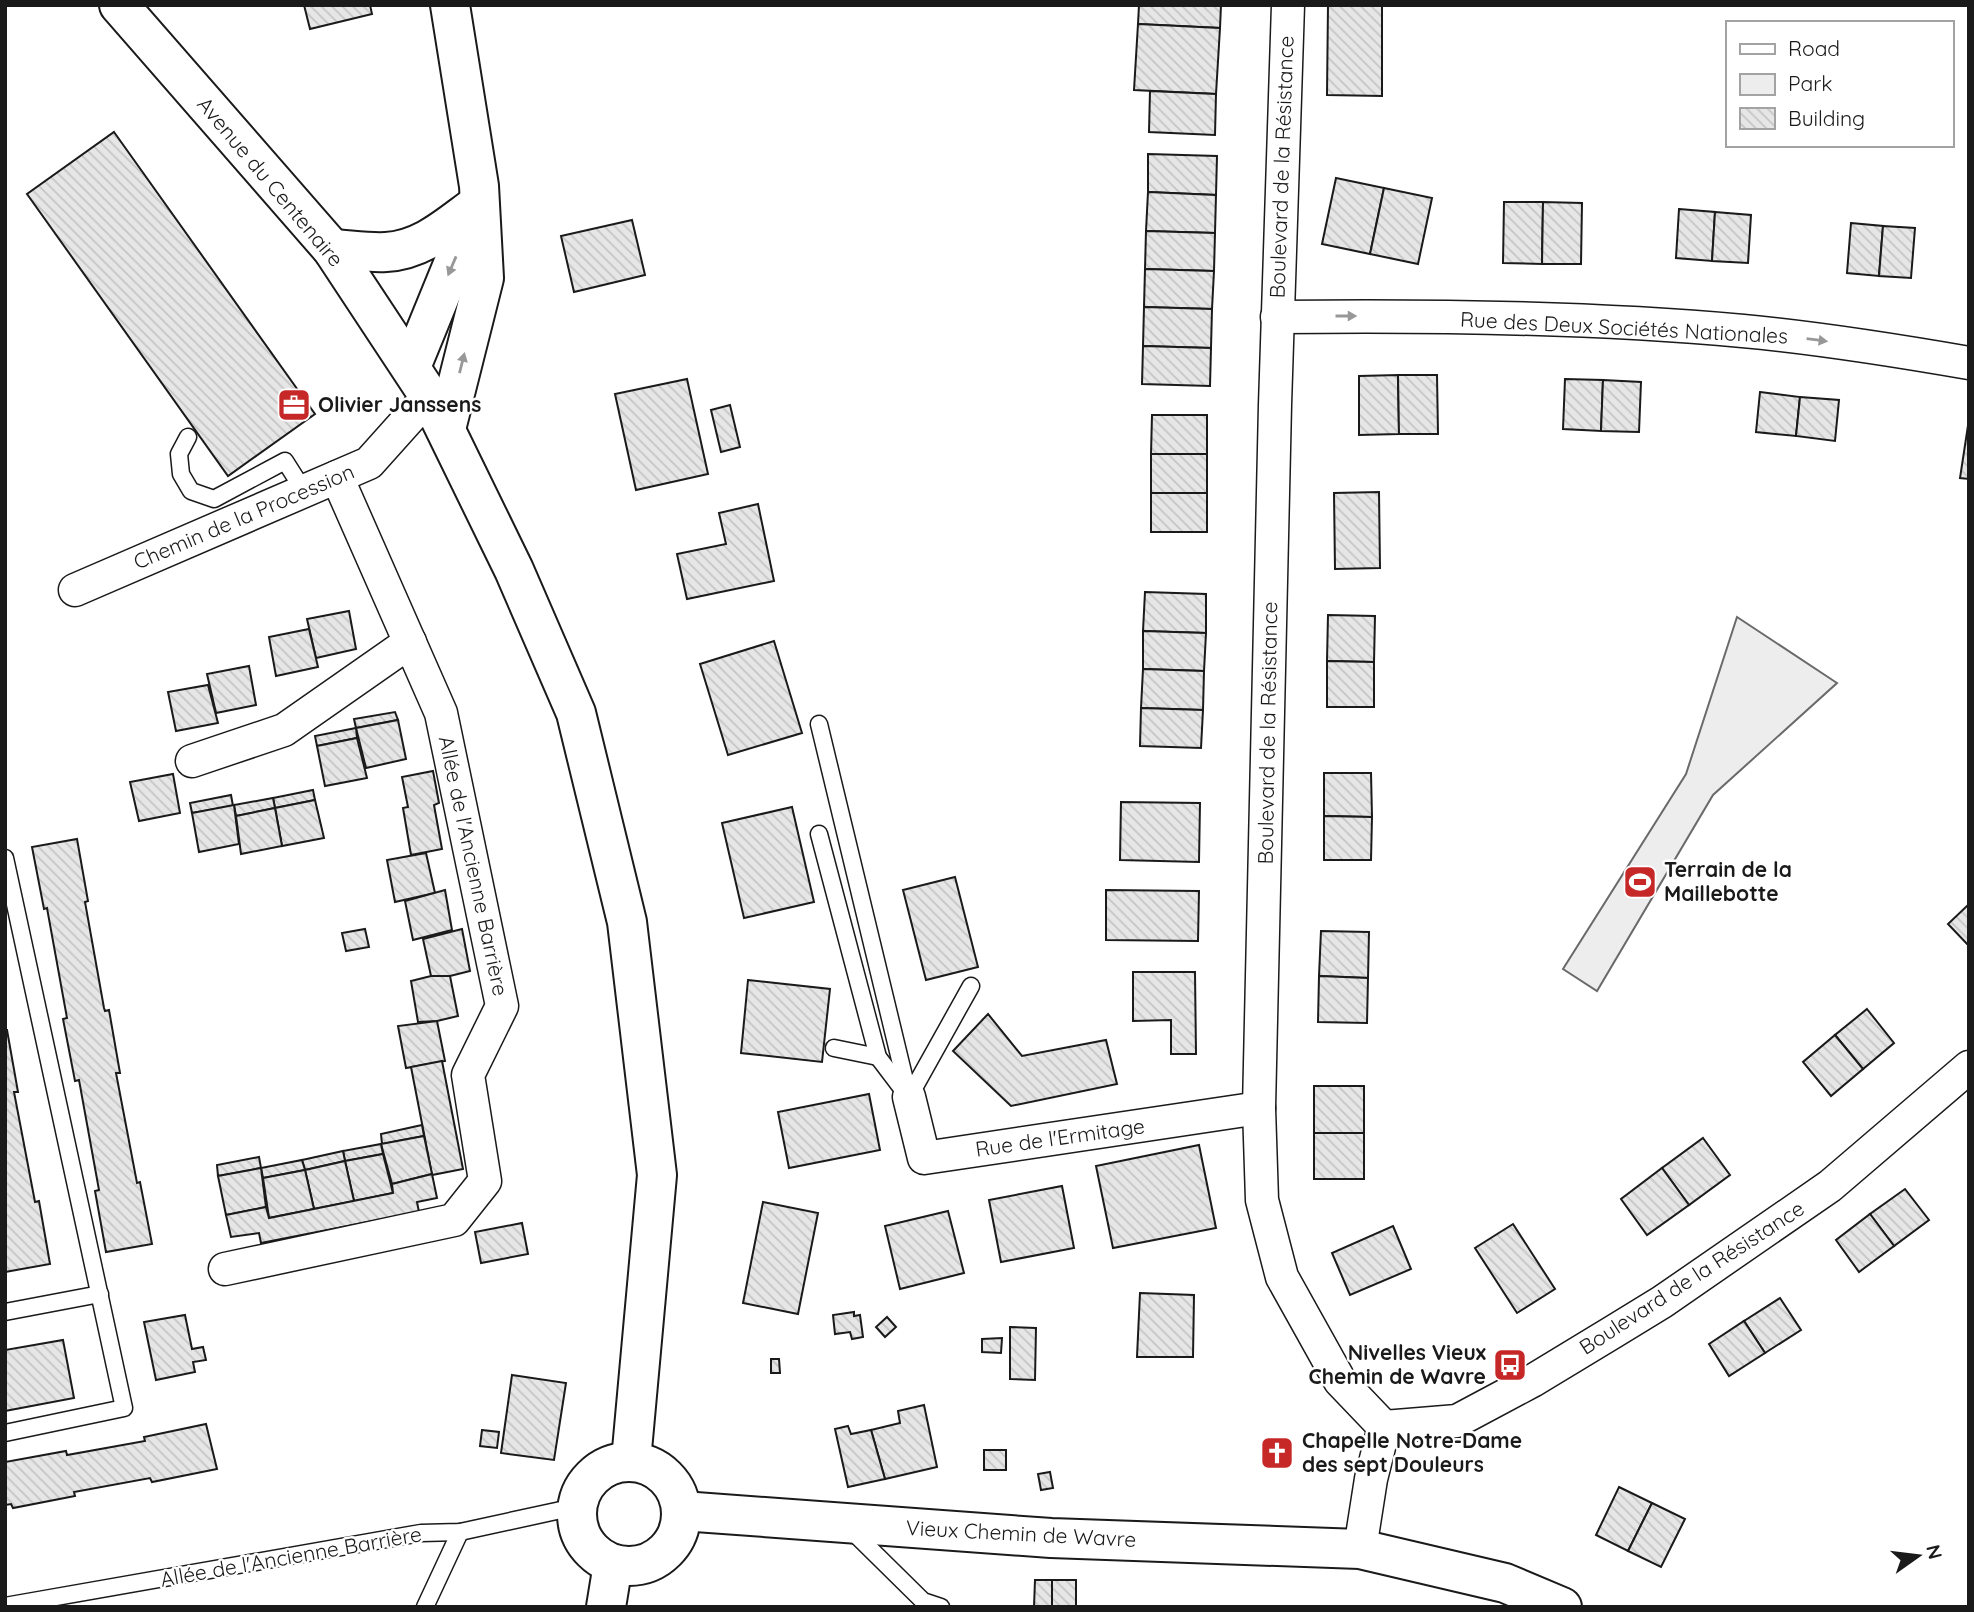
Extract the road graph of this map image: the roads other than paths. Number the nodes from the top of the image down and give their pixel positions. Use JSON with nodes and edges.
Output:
{"nodes":[{"id":1,"x":119,"y":5,"type":"edge"},
{"id":2,"x":450,"y":5,"type":"edge"},
{"id":3,"x":1288,"y":5,"type":"edge"},
{"id":4,"x":478,"y":203,"type":"junction"},
{"id":5,"x":332,"y":250,"type":"junction"},
{"id":6,"x":1277,"y":317,"type":"junction"},
{"id":7,"x":1969,"y":363,"type":"edge"},
{"id":8,"x":429,"y":397,"type":"junction"},
{"id":9,"x":188,"y":437,"type":"dead end"},
{"id":10,"x":337,"y":477,"type":"junction"},
{"id":11,"x":304,"y":491,"type":"junction"},
{"id":12,"x":75,"y":590,"type":"dead end"},
{"id":13,"x":410,"y":642,"type":"junction"},
{"id":14,"x":818,"y":724,"type":"dead end"},
{"id":15,"x":192,"y":761,"type":"dead end"},
{"id":16,"x":819,"y":834,"type":"dead end"},
{"id":17,"x":5,"y":858,"type":"edge"},
{"id":18,"x":971,"y":986,"type":"dead end"},
{"id":19,"x":834,"y":1048,"type":"dead end"},
{"id":20,"x":878,"y":1057,"type":"junction"},
{"id":21,"x":1969,"y":1067,"type":"edge"},
{"id":22,"x":909,"y":1097,"type":"junction"},
{"id":23,"x":1259,"y":1108,"type":"junction"},
{"id":24,"x":225,"y":1269,"type":"dead end"},
{"id":25,"x":100,"y":1294,"type":"junction"},
{"id":26,"x":5,"y":1312,"type":"edge"},
{"id":27,"x":1384,"y":1427,"type":"junction"},
{"id":28,"x":5,"y":1433,"type":"edge"},
{"id":29,"x":631,"y":1461,"type":"junction"},
{"id":30,"x":577,"y":1510,"type":"junction"},
{"id":31,"x":682,"y":1511,"type":"junction"},
{"id":32,"x":844,"y":1523,"type":"junction"},
{"id":33,"x":460,"y":1532,"type":"junction"},
{"id":34,"x":1360,"y":1549,"type":"junction"},
{"id":35,"x":613,"y":1564,"type":"junction"},
{"id":36,"x":5,"y":1606,"type":"edge"},
{"id":37,"x":425,"y":1607,"type":"edge"},
{"id":38,"x":606,"y":1607,"type":"edge"},
{"id":39,"x":941,"y":1607,"type":"edge"},
{"id":40,"x":1562,"y":1607,"type":"edge"}],
"edges":[{"from":1,"to":5,"type":"main road","name":"Avenue du Centenaire"},
{"from":2,"to":4,"type":"main road"},
{"from":3,"to":6,"type":"street","name":"Boulevard de la Résistance"},
{"from":4,"to":5,"type":"main road"},
{"from":4,"to":8,"type":"main road","one_way":true},
{"from":8,"to":4,"type":"main road","one_way":true},
{"from":5,"to":8,"type":"main road","name":"Avenue du Centenaire"},
{"from":6,"to":7,"type":"street","name":"Rue des Deux Sociétés Nationales","one_way":true},
{"from":6,"to":23,"type":"street","name":"Boulevard de la Résistance"},
{"from":8,"to":10,"type":"street","name":"Chemin de la Procession"},
{"from":8,"to":29,"type":"main road","name":"Avenue du Centenaire"},
{"from":9,"to":11,"type":"lane"},
{"from":10,"to":11,"type":"street","name":"Chemin de la Procession"},
{"from":10,"to":13,"type":"street","name":"Allée de l'Ancienne Barrière"},
{"from":11,"to":12,"type":"street","name":"Chemin de la Procession"},
{"from":13,"to":15,"type":"street"},
{"from":13,"to":24,"type":"street","name":"Allée de l'Ancienne Barrière"},
{"from":14,"to":22,"type":"lane"},
{"from":16,"to":20,"type":"lane"},
{"from":17,"to":25,"type":"lane"},
{"from":18,"to":22,"type":"lane"},
{"from":19,"to":20,"type":"lane"},
{"from":20,"to":22,"type":"lane"},
{"from":21,"to":27,"type":"street","name":"Boulevard de la Résistance"},
{"from":22,"to":23,"type":"street","name":"Rue de l'Ermitage"},
{"from":23,"to":27,"type":"street","name":"Boulevard de la Résistance"},
{"from":25,"to":26,"type":"lane"},
{"from":25,"to":28,"type":"lane"},
{"from":27,"to":34,"type":"street"},
{"from":29,"to":30,"type":"main road"},
{"from":29,"to":31,"type":"main road"},
{"from":30,"to":33,"type":"lane","name":"Allée de l'Ancienne Barrière"},
{"from":30,"to":35,"type":"main road"},
{"from":31,"to":32,"type":"main road","name":"Vieux Chemin de Wavre"},
{"from":31,"to":35,"type":"main road"},
{"from":32,"to":34,"type":"main road","name":"Vieux Chemin de Wavre"},
{"from":32,"to":39,"type":"lane"},
{"from":33,"to":36,"type":"lane","name":"Allée de l'Ancienne Barrière"},
{"from":33,"to":37,"type":"lane"},
{"from":34,"to":40,"type":"main road"},
{"from":35,"to":38,"type":"main road"}]}
